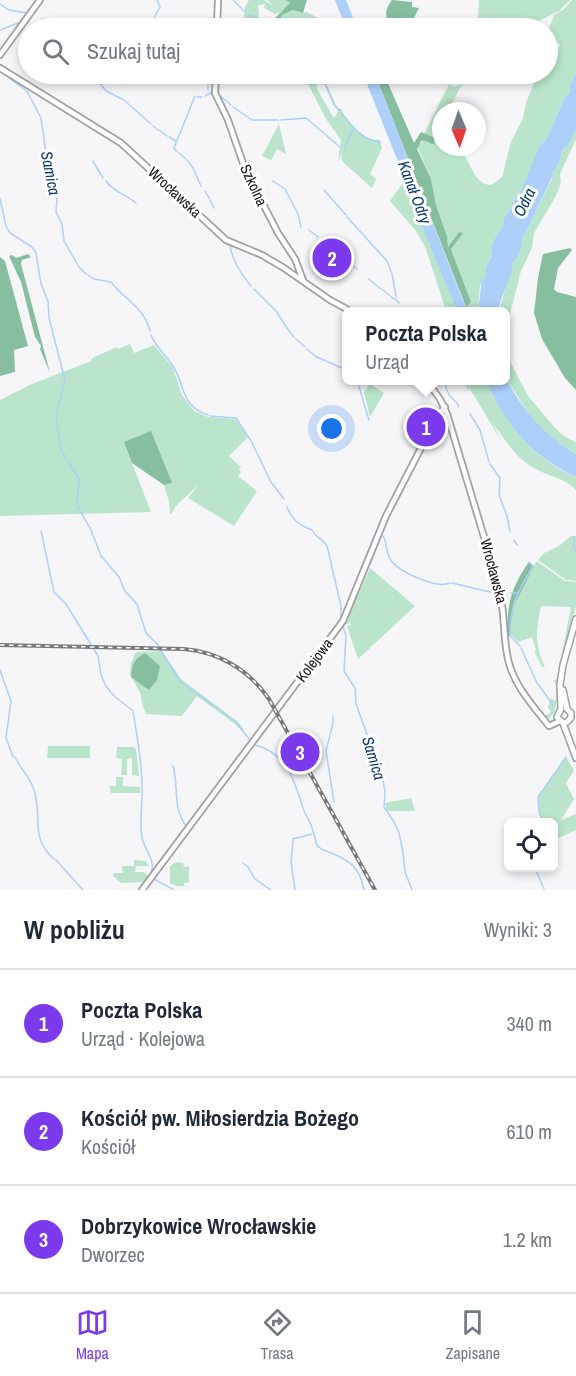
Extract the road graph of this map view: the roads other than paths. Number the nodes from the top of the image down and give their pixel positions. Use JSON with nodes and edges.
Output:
{"nodes":[{"id":1,"x":40,"y":0,"type":"edge"},
{"id":2,"x":218,"y":0,"type":"edge"},
{"id":3,"x":27,"y":18,"type":"edge"},
{"id":4,"x":217,"y":18,"type":"edge"},
{"id":5,"x":18,"y":30,"type":"edge"},
{"id":6,"x":0,"y":55,"type":"edge"},
{"id":7,"x":0,"y":68,"type":"edge"},
{"id":8,"x":18,"y":79,"type":"edge"},
{"id":9,"x":26,"y":84,"type":"edge"},
{"id":10,"x":215,"y":84,"type":"edge"},
{"id":11,"x":299,"y":274,"type":"junction"},
{"id":12,"x":343,"y":307,"type":"edge"},
{"id":13,"x":429,"y":385,"type":"edge"},
{"id":14,"x":445,"y":407,"type":"junction"},
{"id":15,"x":576,"y":619,"type":"edge"},
{"id":16,"x":564,"y":710,"type":"junction"},
{"id":17,"x":562,"y":720,"type":"junction"},
{"id":18,"x":576,"y":750,"type":"edge"},
{"id":19,"x":576,"y":758,"type":"edge"},
{"id":20,"x":142,"y":890,"type":"edge"}],
"edges":[{"from":1,"to":3,"type":"street"},
{"from":2,"to":4,"type":"street"},
{"from":5,"to":6,"type":"street"},
{"from":7,"to":8,"type":"street","name":"Wrocławska"},
{"from":9,"to":11,"type":"street","name":"Wrocławska"},
{"from":10,"to":11,"type":"street","name":"Szkolna"},
{"from":11,"to":12,"type":"street","name":"Szkolna"},
{"from":13,"to":14,"type":"street","name":"Wrocławska"},
{"from":14,"to":17,"type":"street","name":"Wrocławska"},
{"from":14,"to":20,"type":"street","name":"Kolejowa"},
{"from":15,"to":16,"type":"main road"},
{"from":16,"to":17,"type":"main road"},
{"from":16,"to":17,"type":"main road"},
{"from":17,"to":18,"type":"main road"},
{"from":17,"to":19,"type":"main road"}]}
